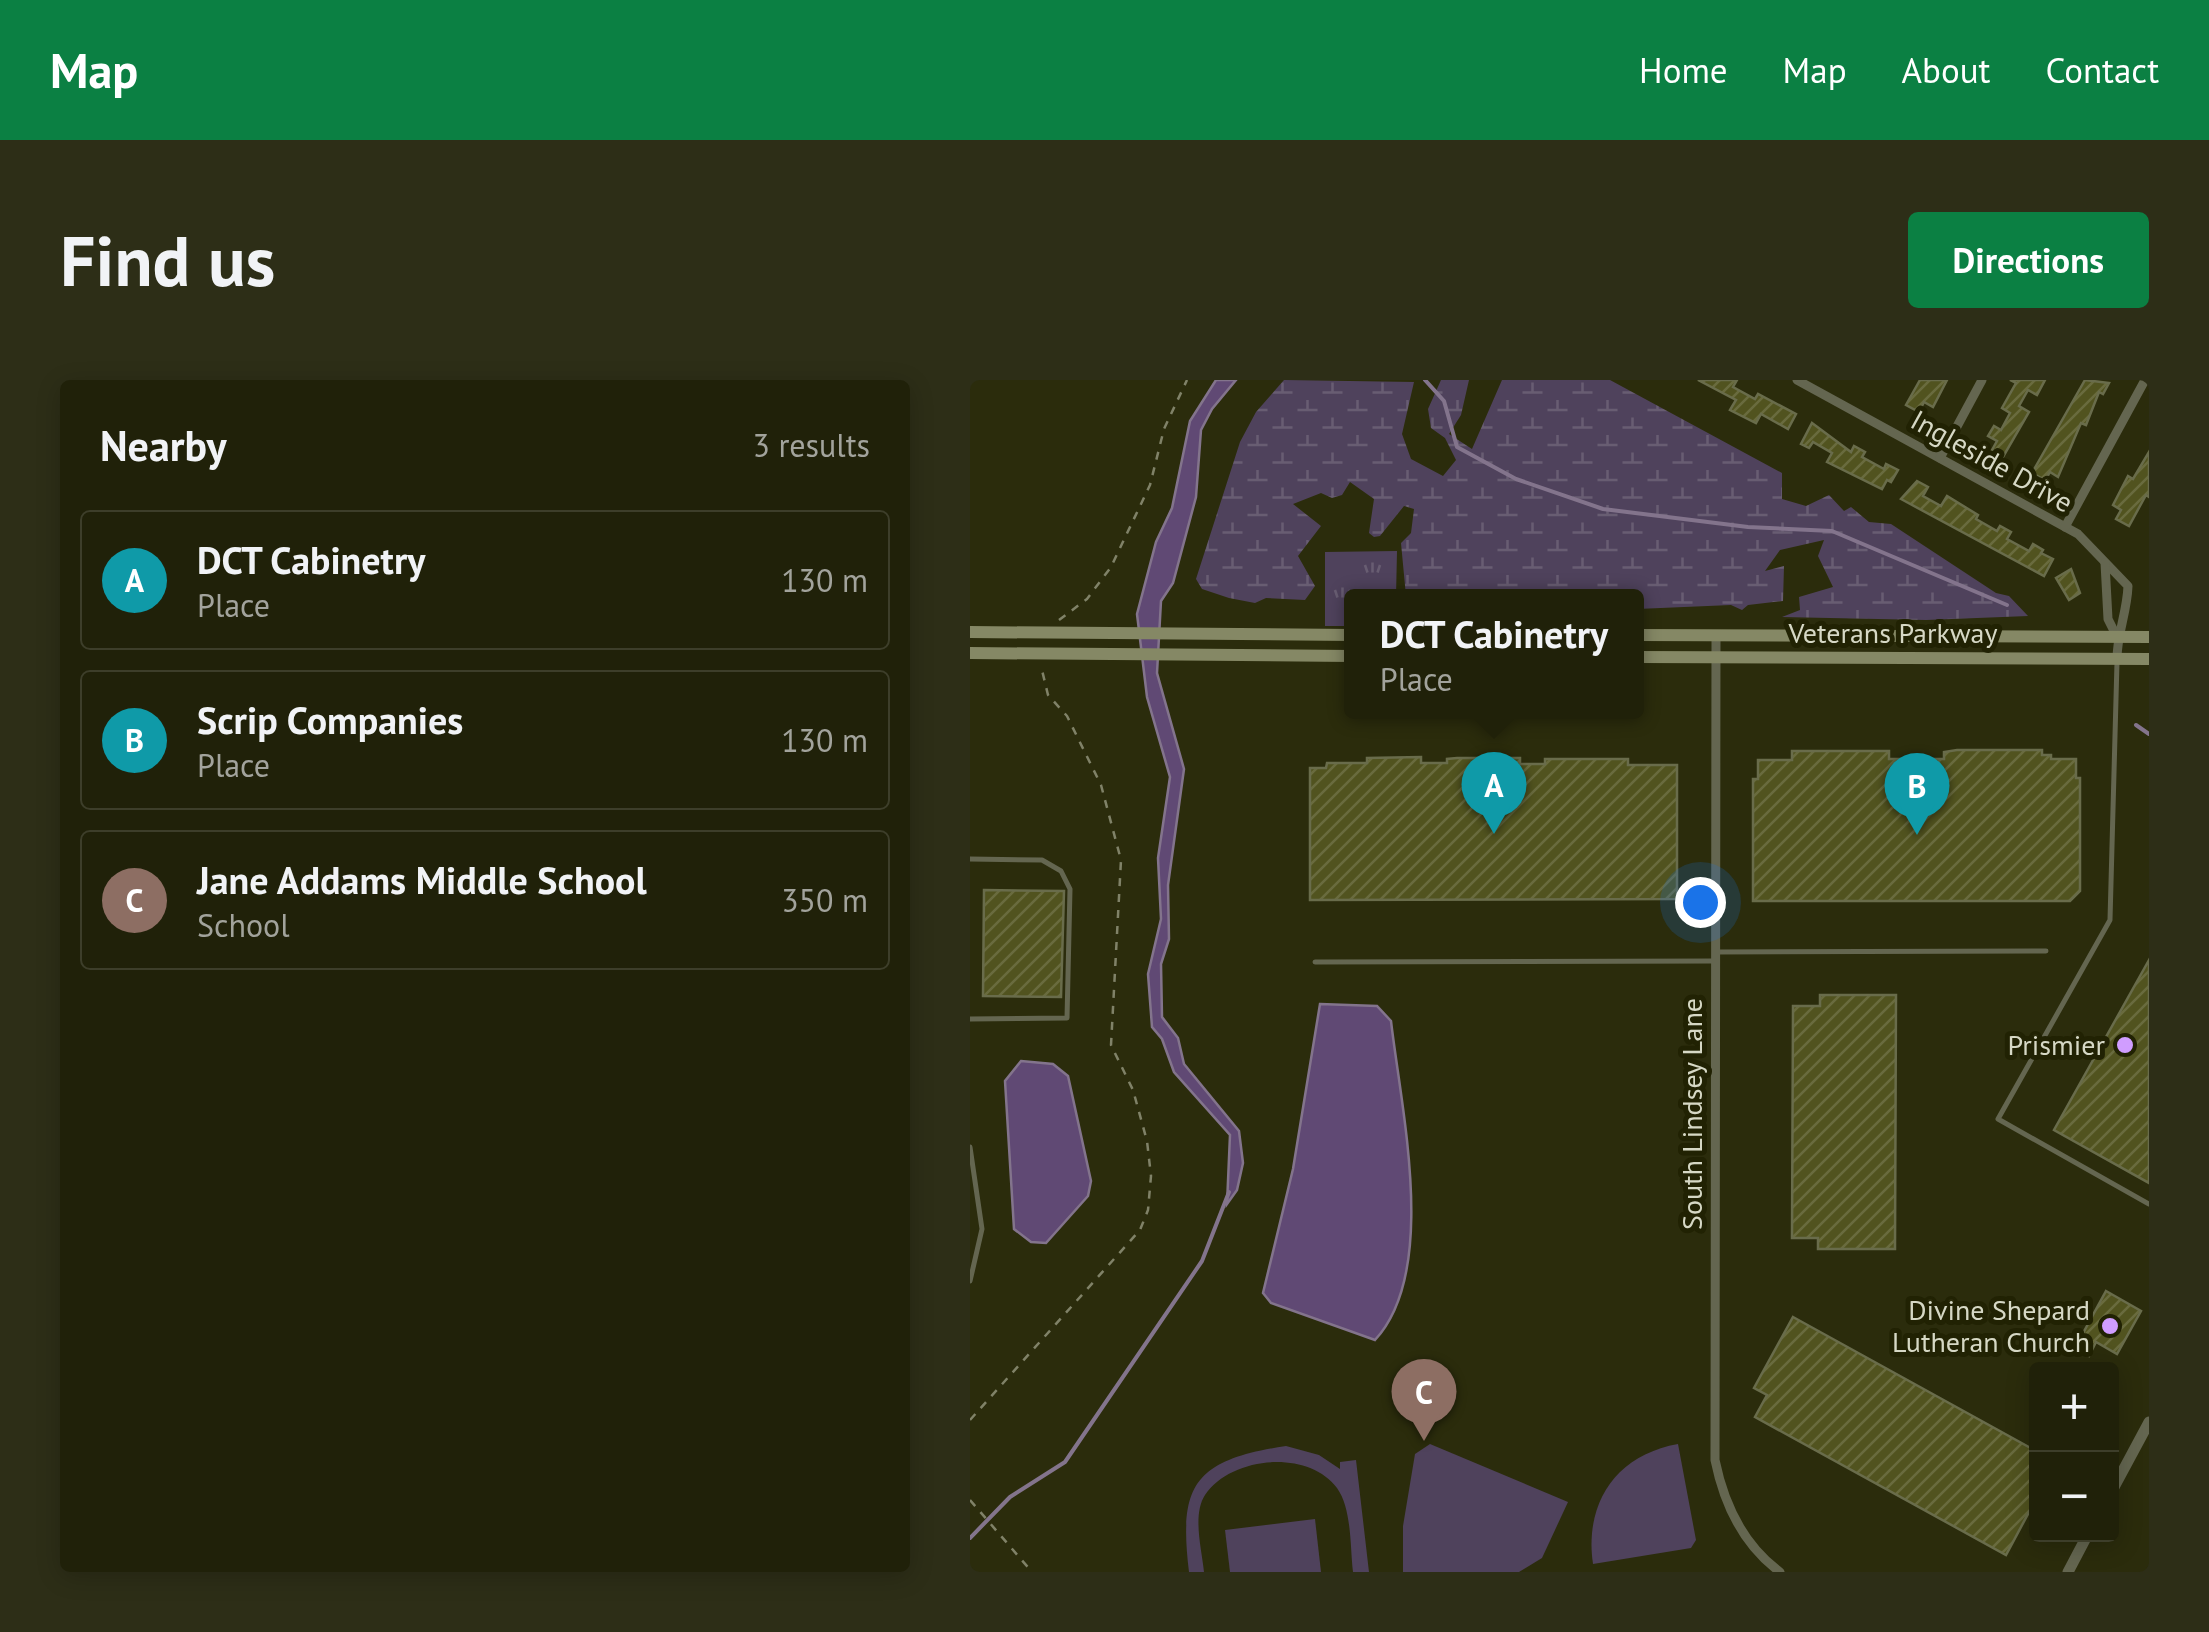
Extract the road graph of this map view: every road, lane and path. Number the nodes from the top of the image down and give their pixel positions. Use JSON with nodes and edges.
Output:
{"nodes":[{"id":1,"x":1187,"y":380,"type":"edge"},
{"id":2,"x":1797,"y":380,"type":"edge"},
{"id":3,"x":1982,"y":380,"type":"edge"},
{"id":4,"x":2146,"y":380,"type":"edge"},
{"id":5,"x":1817,"y":385,"type":"edge"},
{"id":6,"x":1940,"y":458,"type":"junction"},
{"id":7,"x":2065,"y":527,"type":"junction"},
{"id":8,"x":2105,"y":563,"type":"junction"},
{"id":9,"x":970,"y":632,"type":"edge"},
{"id":10,"x":1058,"y":632,"type":"junction"},
{"id":11,"x":1344,"y":634,"type":"edge"},
{"id":12,"x":1644,"y":635,"type":"edge"},
{"id":13,"x":1716,"y":636,"type":"junction"},
{"id":14,"x":2117,"y":637,"type":"junction"},
{"id":15,"x":2149,"y":637,"type":"edge"},
{"id":16,"x":970,"y":653,"type":"edge"},
{"id":17,"x":1041,"y":654,"type":"junction"},
{"id":18,"x":1344,"y":656,"type":"edge"},
{"id":19,"x":1644,"y":657,"type":"edge"},
{"id":20,"x":1715,"y":657,"type":"junction"},
{"id":21,"x":2117,"y":658,"type":"junction"},
{"id":22,"x":2149,"y":659,"type":"edge"},
{"id":23,"x":970,"y":859,"type":"edge"},
{"id":24,"x":2046,"y":951,"type":"dead end"},
{"id":25,"x":1716,"y":956,"type":"junction"},
{"id":26,"x":1315,"y":962,"type":"dead end"},
{"id":27,"x":970,"y":1019,"type":"edge"},
{"id":28,"x":970,"y":1147,"type":"edge"},
{"id":29,"x":2149,"y":1204,"type":"edge"},
{"id":30,"x":970,"y":1281,"type":"edge"},
{"id":31,"x":970,"y":1420,"type":"edge"},
{"id":32,"x":2149,"y":1422,"type":"edge"},
{"id":33,"x":2119,"y":1478,"type":"edge"},
{"id":34,"x":970,"y":1500,"type":"edge"},
{"id":35,"x":2084,"y":1542,"type":"edge"},
{"id":36,"x":1032,"y":1572,"type":"edge"},
{"id":37,"x":1780,"y":1572,"type":"edge"},
{"id":38,"x":2068,"y":1572,"type":"edge"}],
"edges":[{"from":1,"to":10,"type":"path"},
{"from":2,"to":5,"type":"street","name":"Ingleside Drive"},
{"from":3,"to":6,"type":"street"},
{"from":4,"to":7,"type":"street"},
{"from":5,"to":6,"type":"street","name":"Ingleside Drive"},
{"from":6,"to":7,"type":"street","name":"Ingleside Drive"},
{"from":7,"to":8,"type":"street","name":"Ingleside Drive"},
{"from":8,"to":14,"type":"street","name":"Ingleside Drive"},
{"from":8,"to":14,"type":"street","name":"Ingleside Drive"},
{"from":9,"to":10,"type":"main road"},
{"from":10,"to":11,"type":"main road"},
{"from":12,"to":13,"type":"main road","name":"Veterans Parkway"},
{"from":13,"to":14,"type":"main road","name":"Veterans Parkway"},
{"from":13,"to":20,"type":"street","name":"South Lindsey Lane"},
{"from":14,"to":15,"type":"main road","name":"Veterans Parkway"},
{"from":14,"to":21,"type":"street","name":"Ingleside Drive"},
{"from":16,"to":17,"type":"main road"},
{"from":17,"to":18,"type":"main road"},
{"from":17,"to":31,"type":"path"},
{"from":19,"to":20,"type":"main road","name":"Veterans Parkway"},
{"from":20,"to":21,"type":"main road","name":"Veterans Parkway"},
{"from":20,"to":25,"type":"street","name":"South Lindsey Lane"},
{"from":21,"to":22,"type":"main road","name":"Veterans Parkway"},
{"from":21,"to":29,"type":"lane"},
{"from":23,"to":27,"type":"lane"},
{"from":24,"to":25,"type":"lane"},
{"from":25,"to":26,"type":"lane"},
{"from":25,"to":37,"type":"street","name":"South Lindsey Lane"},
{"from":28,"to":30,"type":"lane"},
{"from":32,"to":33,"type":"street"},
{"from":34,"to":36,"type":"path"},
{"from":35,"to":38,"type":"street"}]}
